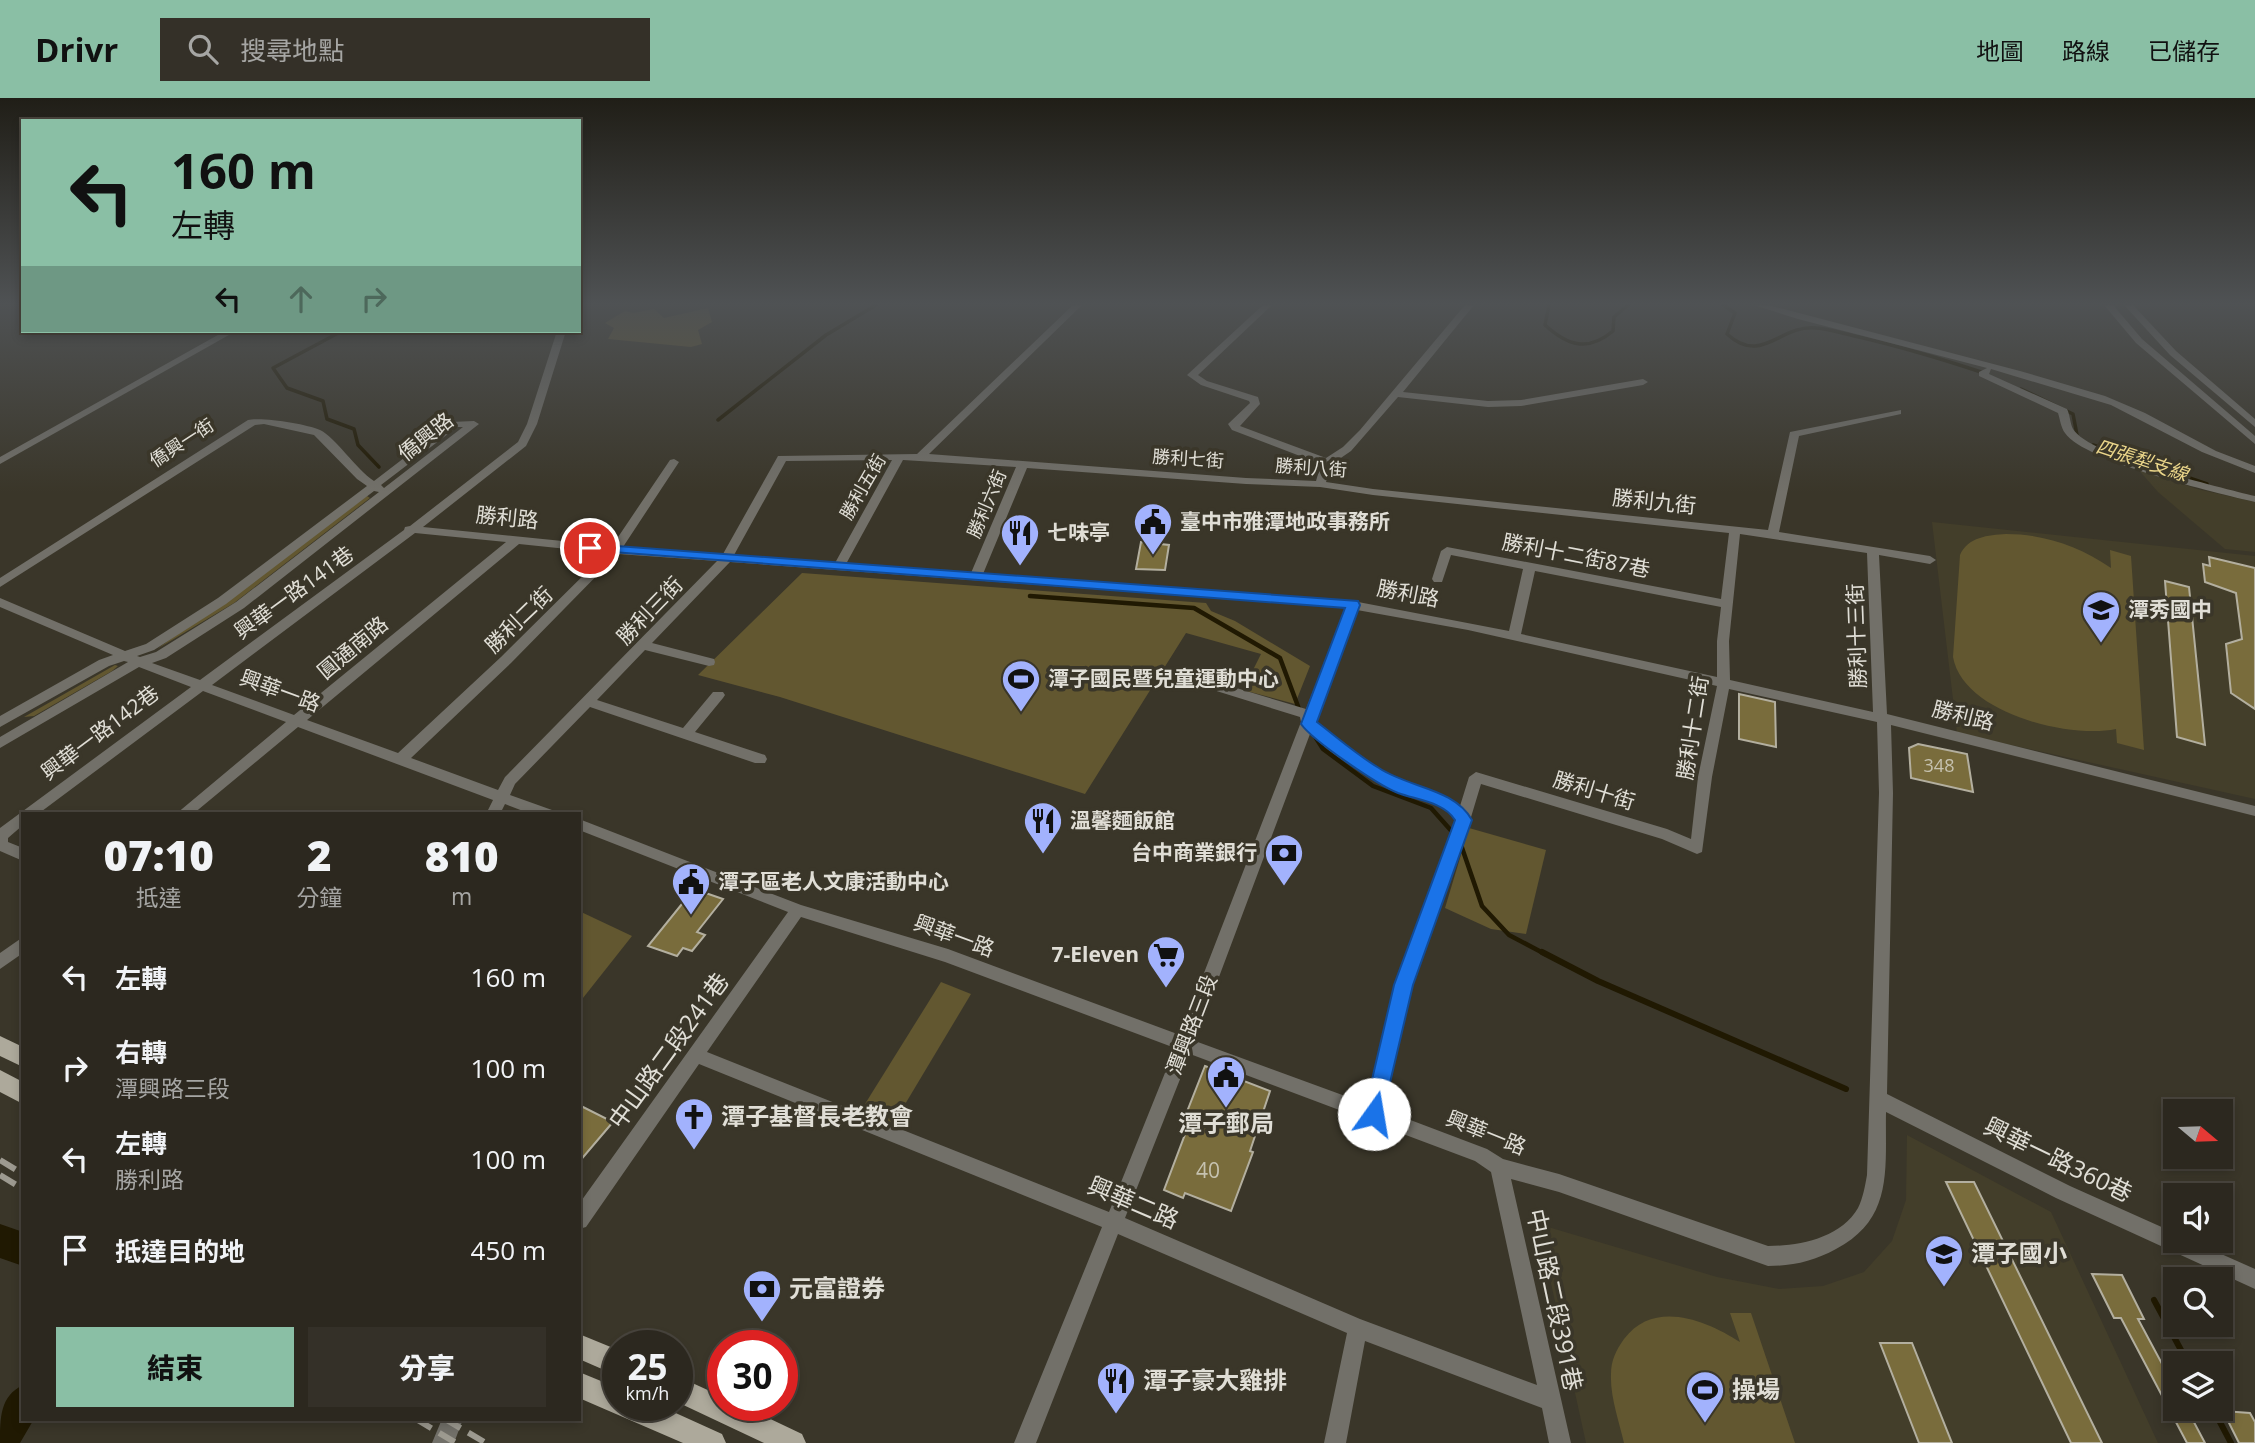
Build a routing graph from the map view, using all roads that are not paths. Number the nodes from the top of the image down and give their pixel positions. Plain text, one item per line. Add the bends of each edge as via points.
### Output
1 (166, 368) edge
2 (550, 368) edge
3 (1013, 368) edge
4 (1199, 368) edge
5 (1417, 368) edge
6 (1992, 368) joint
7 (2170, 368) edge
8 (2190, 368) edge
9 (1643, 382) dead end
10 (1395, 394) junction
11 (1896, 412) dead end
12 (2255, 424) edge
13 (2255, 441) edge
14 (899, 457) junction
15 (920, 457) junction
16 (0, 461) edge
17 (1327, 461) junction
18 (674, 462) dead end
19 (1023, 464) junction
20 (2255, 470) edge
21 (1128, 472) joint
22 (1246, 481) joint
23 (1320, 484) junction
24 (373, 486) junction
25 (386, 492) junction
26 (1373, 492) joint
27 (2255, 499) edge
28 (409, 529) junction
29 (1735, 531) junction
30 (1773, 534) junction
31 (516, 540) junction
32 (1873, 549) junction
33 (615, 550) junction
34 (726, 559) junction
35 (1930, 559) dead end
36 (1530, 566) junction
37 (838, 568) junction
38 (975, 578) junction
39 (1438, 579) dead end
40 (0, 583) edge
41 (0, 602) edge
42 (1726, 604) junction
43 (1353, 605) junction
44 (1514, 637) junction
45 (644, 645) junction
46 (126, 655) junction
47 (140, 662) junction
48 (709, 662) dead end
49 (1170, 672) dead end
50 (1724, 683) junction
51 (199, 685) junction
52 (718, 695) dead end
53 (589, 702) junction
54 (2, 718) edge
55 (1303, 719) junction
56 (1884, 719) junction
57 (298, 722) junction
58 (21, 731) junction
59 (685, 734) junction
60 (0, 743) edge
61 (401, 759) junction
62 (760, 759) dead end
63 (500, 798) junction
64 (2255, 811) edge
65 (30, 812) edge
66 (186, 812) edge
67 (494, 812) edge
68 (541, 812) edge
69 (21, 819) edge
70 (581, 825) edge
71 (1460, 834) junction
72 (1697, 848) joint
73 (21, 854) edge
74 (798, 910) junction
75 (21, 945) edge
76 (0, 962) edge
77 (0, 1045) edge
78 (1185, 1045) junction
79 (697, 1056) junction
80 (21, 1057) edge
81 (0, 1080) edge
82 (21, 1093) edge
83 (1879, 1099) junction
84 (1374, 1114) junction
85 (1499, 1167) junction
86 (581, 1217) edge
87 (1114, 1223) junction
88 (2255, 1279) edge
89 (1358, 1328) junction
90 (581, 1347) edge
91 (602, 1356) edge
92 (581, 1386) edge
93 (602, 1394) edge
94 (693, 1396) edge
95 (1549, 1400) junction
96 (452, 1421) edge
97 (664, 1421) edge
98 (443, 1443) edge
99 (713, 1443) edge
100 (793, 1443) edge
101 (1025, 1443) edge
102 (1335, 1443) edge
103 (1560, 1443) edge

1 - 16 street
2 - 28 street, 興華一路141巷 via 522,444
3 - 15 street
4 - 17 street via 1192,374 1205,383 1254,399 1255,404 1233,424 1236,428
5 - 10 street
6 - 20 street via 2124,406 2209,452
6 - 27 street via 1982,374 2063,411 2069,433 2085,445 2139,466
7 - 13 street
8 - 12 street
9 - 10 street via 1510,403
10 - 17 street via 1347,449
11 - 30 street via 1794,434
14 - 15 street, 勝利五街
14 - 34 street, 勝利三街 via 782,457
14 - 37 street, 勝利五街
15 - 19 street, 勝利五街
17 - 23 street
18 - 33 street, 勝利二街
19 - 21 street, 勝利六街
19 - 38 street, 勝利六街
21 - 22 street, 勝利七街
22 - 23 street, 勝利八街
23 - 26 street, 勝利八街
24 - 25 street, 僑興一街
24 - 25 street, 僑興路 via 455,424 474,424
24 - 40 street, 僑興一街 via 318,433 252,422
24 - 46 street, 僑興路 via 222,601 150,647
25 - 47 street, 僑興路 via 240,605 161,655
26 - 29 street, 勝利九街
28 - 31 street, 勝利路
28 - 51 street, 興華一路141巷
29 - 30 street, 勝利九街
29 - 42 street, 勝利十二街
30 - 32 street, 勝利九街
31 - 33 street, 勝利路
31 - 57 street, 圓通南路
32 - 35 street, 勝利九街
32 - 56 street, 勝利十三街 via 1880,716
33 - 34 street, 勝利路
33 - 61 street, 勝利二街
34 - 37 street, 勝利路
34 - 45 street, 勝利三街
36 - 39 street, 勝利十二街87巷 via 1447,551
36 - 42 street, 勝利十二街87巷
36 - 44 street
37 - 38 street, 勝利路
38 - 43 street, 勝利路
41 - 46 street, 興華一路
42 - 50 street, 勝利十二街
43 - 44 street, 勝利路
43 - 55 street, 潭興路三段
44 - 50 street, 勝利路
45 - 48 street
45 - 53 street, 勝利三街
46 - 47 street, 興華一路
46 - 54 street, 僑興路
47 - 51 street, 興華一路
47 - 58 street, 僑興路
49 - 55 street
50 - 56 street, 勝利路
50 - 72 street, 勝利十二街 via 1705,777
51 - 57 street, 興華一路
51 - 65 street, 興華一路142巷
52 - 59 street
53 - 59 street
53 - 63 street, 勝利三街 via 510,781
54 - 58 street
55 - 71 street via 1373,773 1458,810
55 - 78 street, 潭興路三段
56 - 64 street, 勝利路
56 - 83 street, 興華一路
57 - 61 street, 興華一路
57 - 66 street, 圓通南路
58 - 60 street, 僑興路
59 - 62 street
61 - 63 street, 興華一路
63 - 67 street, 勝利三街
63 - 68 street, 興華一路
69 - 73 street via 0,836 1,845
70 - 74 street, 興華一路
71 - 72 street, 勝利十街 via 1476,777
71 - 84 street via 1404,985
74 - 78 street, 興華一路 via 928,949
74 - 79 street, 中山路二段241巷
75 - 76 street
77 - 80 main road
78 - 84 street, 興華一路
78 - 87 street, 潭興路三段
79 - 86 street, 中山路二段241巷
79 - 87 street, 興華二路
81 - 82 main road
83 - 85 street, 興華一路 via 1876,1175 1863,1217 1824,1244 1798,1254 1768,1256 1559,1183
83 - 88 street, 興華一路360巷 via 2063,1192
84 - 85 street, 興華一路 via 1481,1155
85 - 95 street, 中山路二段391巷
87 - 89 street, 興華二路
87 - 101 street, 潭興路三段
89 - 95 street, 興華二路
89 - 102 street
90 - 91 main road
92 - 93 main road
94 - 100 main road
95 - 103 street, 中山路二段391巷
96 - 98 street
97 - 99 main road

